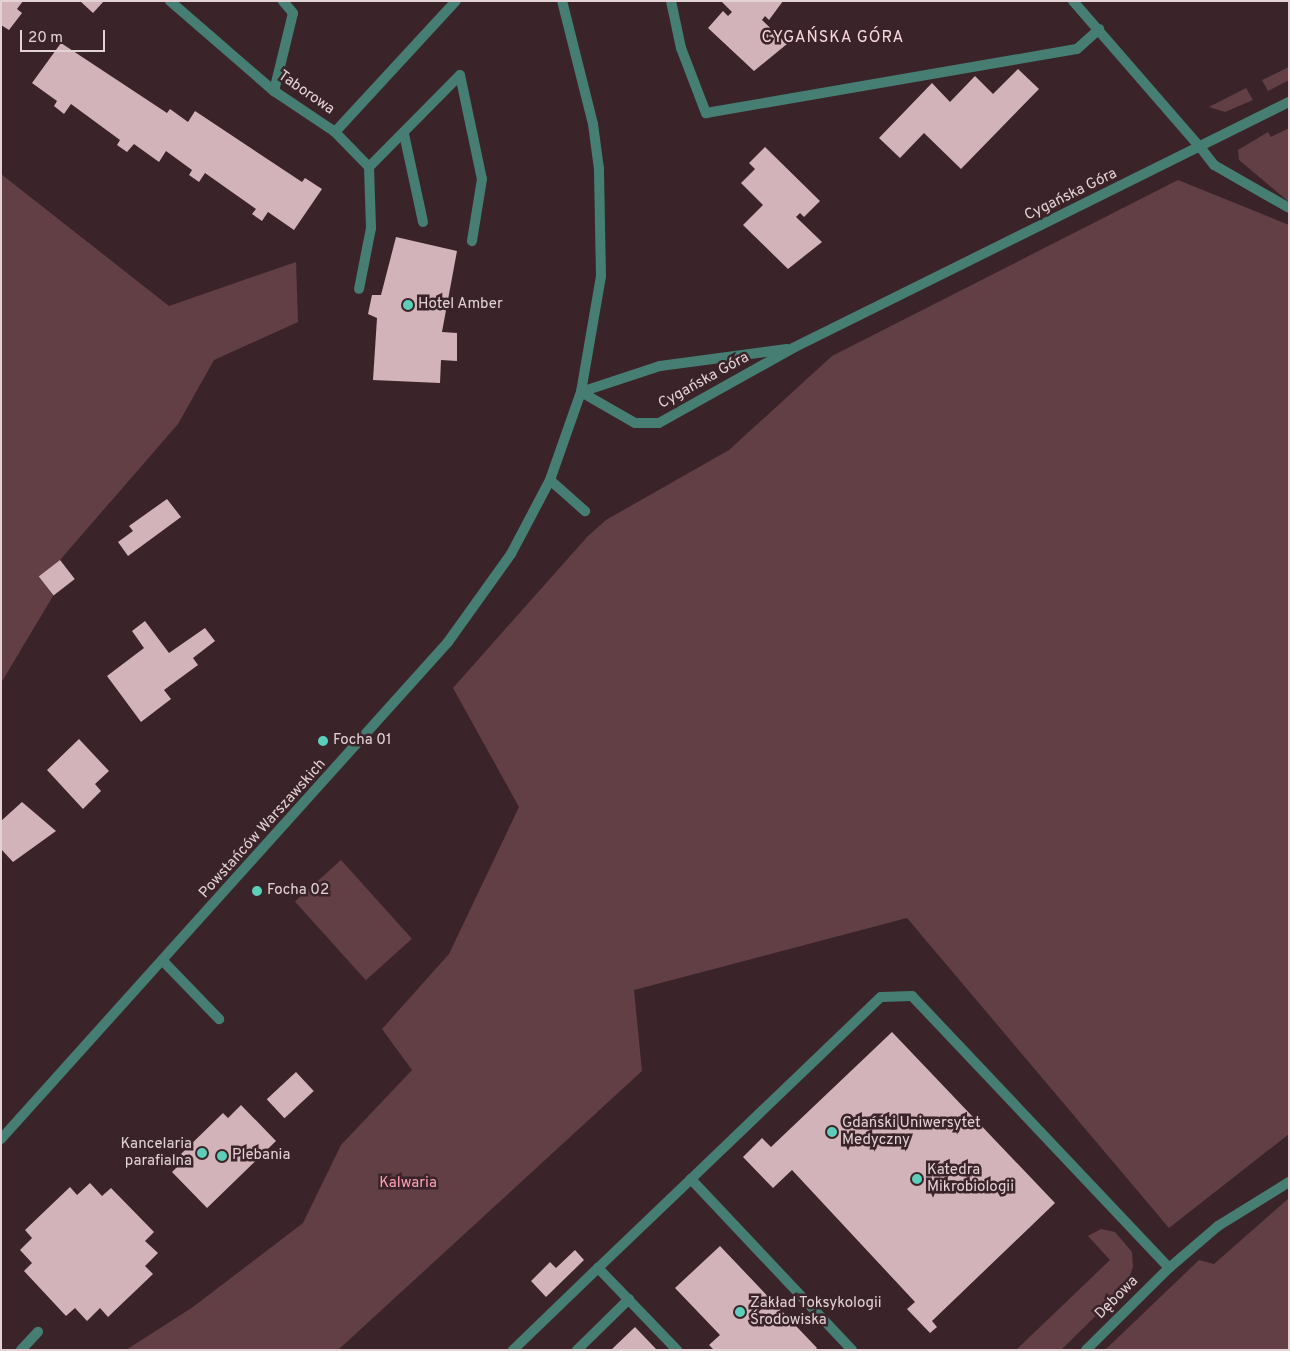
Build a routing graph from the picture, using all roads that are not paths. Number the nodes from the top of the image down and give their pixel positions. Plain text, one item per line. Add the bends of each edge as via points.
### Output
1 (170, 1) edge
2 (283, 1) edge
3 (456, 1) edge
4 (562, 1) edge
5 (671, 1) edge
6 (1073, 1) edge
7 (1099, 29) junction
8 (274, 91) junction
9 (1289, 102) edge
10 (335, 132) junction
11 (404, 134) junction
12 (1200, 147) junction
13 (369, 167) junction
14 (1289, 208) edge
15 (423, 222) dead end
16 (472, 241) dead end
17 (359, 289) dead end
18 (793, 348) junction
19 (581, 392) junction
20 (550, 480) junction
21 (585, 511) dead end
22 (163, 961) junction
23 (219, 1019) dead end
24 (1, 1139) edge
25 (691, 1179) junction
26 (1289, 1182) edge
27 (598, 1268) junction
28 (1169, 1268) junction
29 (629, 1300) junction
30 (38, 1332) dead end
31 (21, 1350) edge
32 (513, 1350) edge
33 (577, 1350) edge
34 (677, 1350) edge
35 (852, 1350) edge
36 (1086, 1350) edge

1 - 8 street, Taborowa
2 - 8 street via 293,13
3 - 10 street, Taborowa
4 - 19 street, Powstańców Warszawskich via 585,80 599,178 601,276
5 - 7 street via 681,48 706,113 1077,49
6 - 7 street
7 - 12 street
8 - 10 street, Taborowa
9 - 12 street, Cygańska Góra
10 - 13 street
11 - 13 street
11 - 15 street
11 - 16 street via 460,75 482,179
12 - 14 street via 1214,164
12 - 18 street, Cygańska Góra
13 - 17 street via 371,228
18 - 19 street, Cygańska Góra via 660,366
18 - 19 street, Cygańska Góra via 659,423 635,423
19 - 20 street, Powstańców Warszawskich
20 - 21 street
20 - 22 street, Powstańców Warszawskich via 511,554 448,642
22 - 23 street
22 - 24 street, Powstańców Warszawskich
25 - 27 street
25 - 28 street via 881,997 912,996
25 - 35 street
26 - 28 street, Dębowa via 1218,1226
27 - 29 street
27 - 32 street
28 - 36 street, Dębowa
29 - 33 street
29 - 34 street
30 - 31 street

